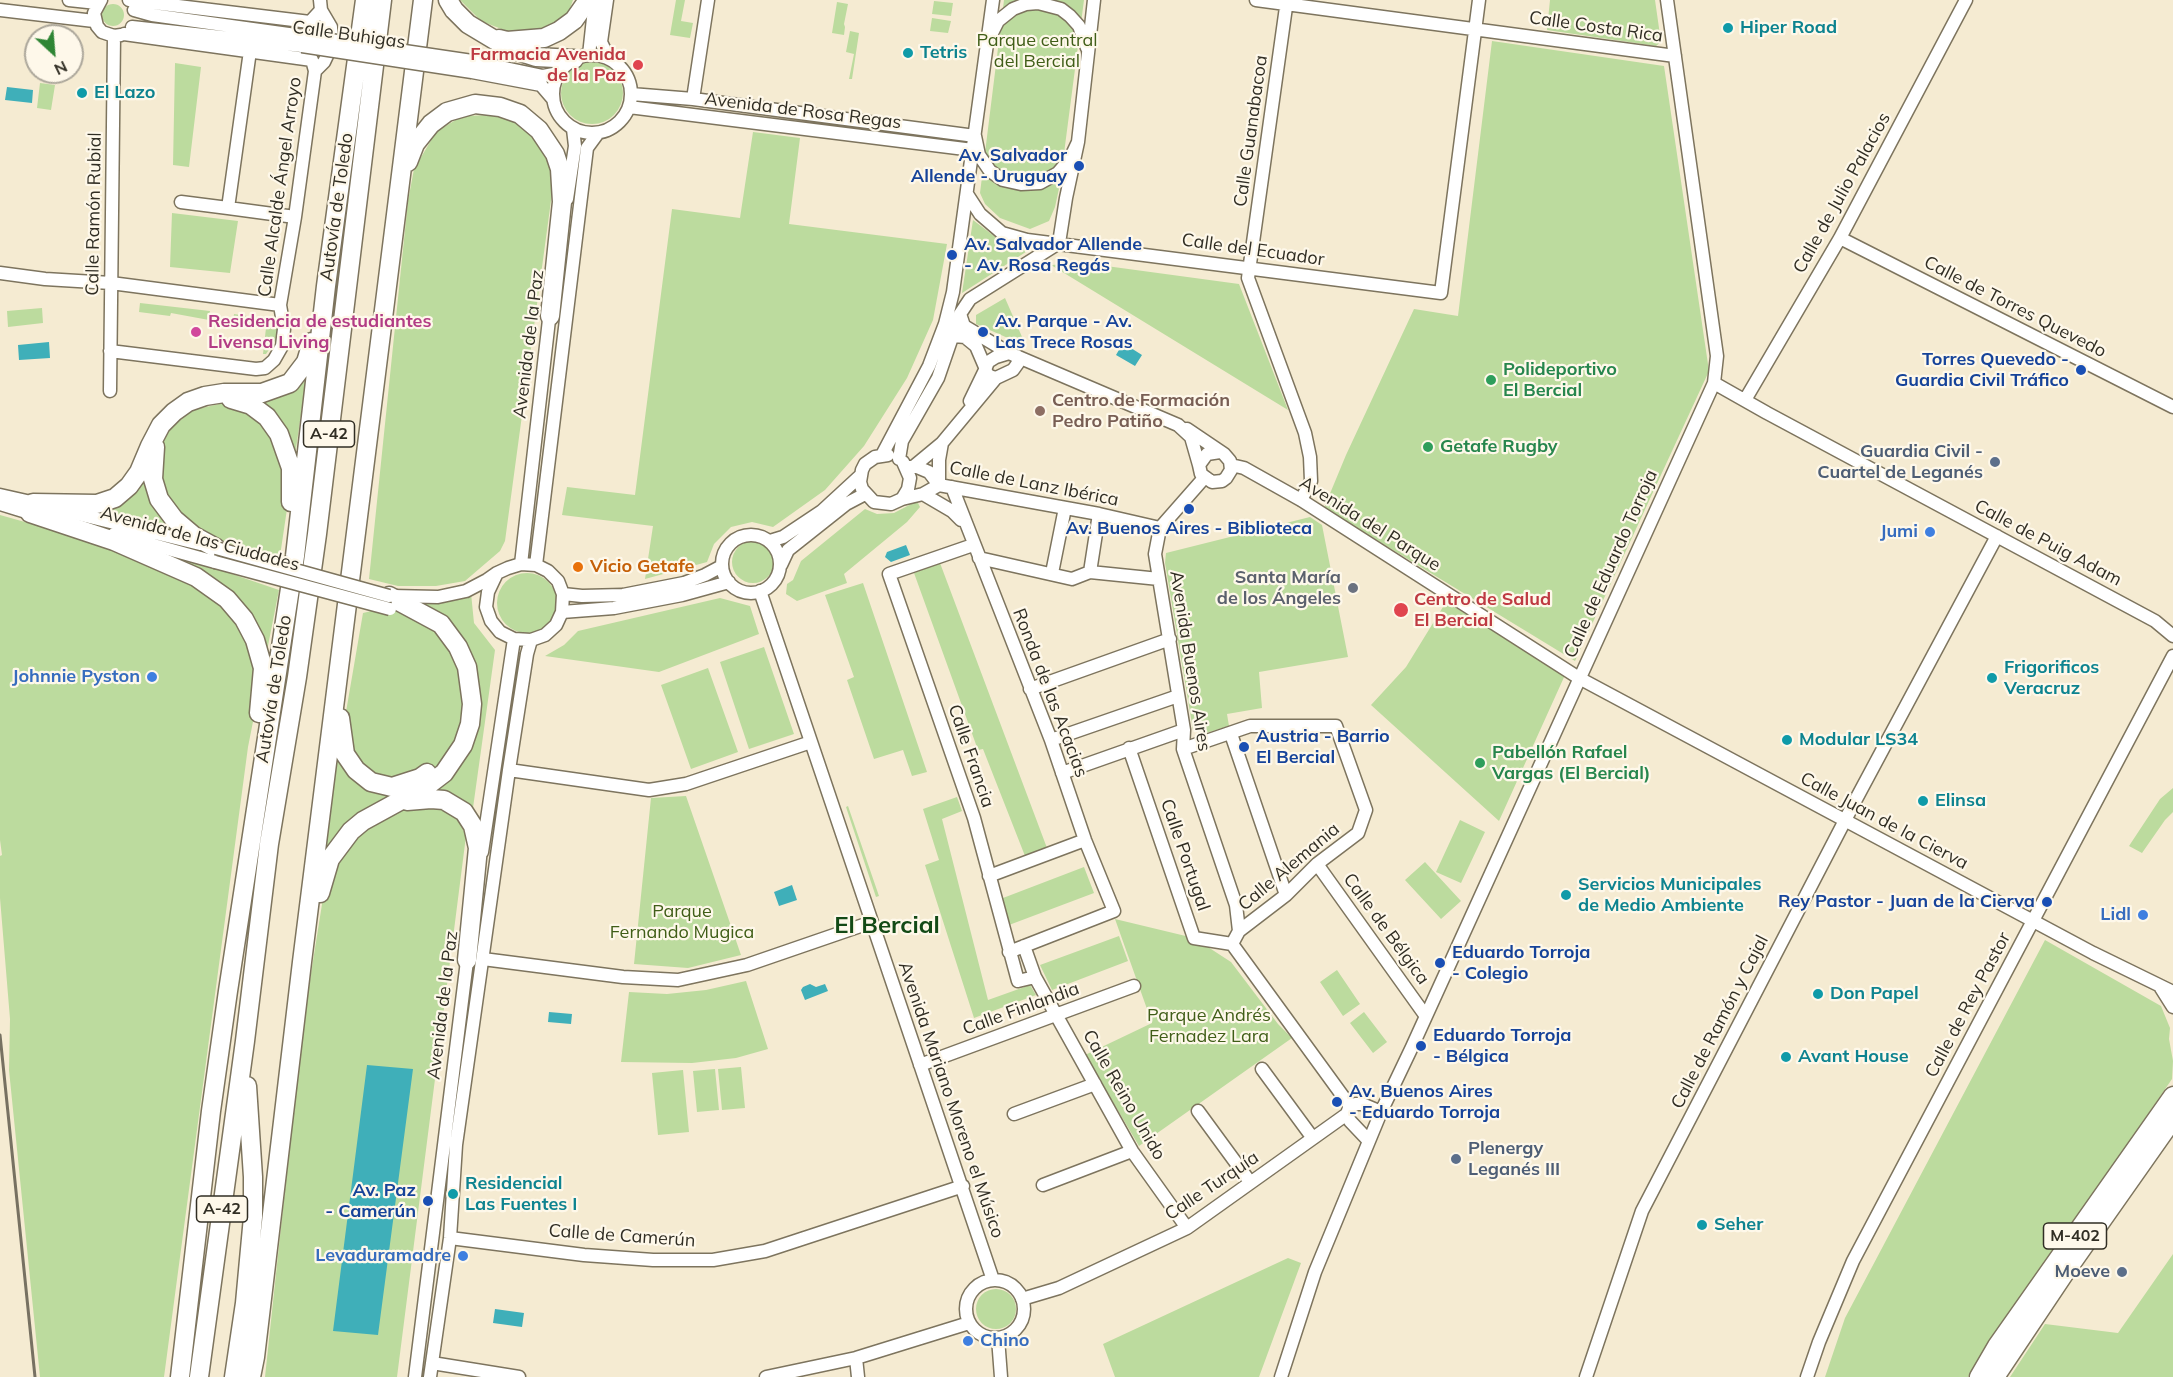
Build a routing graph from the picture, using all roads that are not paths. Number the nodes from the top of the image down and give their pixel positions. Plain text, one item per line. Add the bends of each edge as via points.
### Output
1 (69, 0) edge
2 (365, 0) edge
3 (382, 0) edge
4 (423, 0) edge
5 (448, 0) edge
6 (588, 0) edge
7 (595, 0) edge
8 (607, 0) edge
9 (708, 0) edge
10 (993, 0) edge
11 (1094, 0) edge
12 (1256, 0) edge
13 (1479, 0) edge
14 (1667, 0) edge
15 (1966, 0) edge
16 (99, 2) edge
17 (1286, 2) edge
18 (130, 3) edge
19 (321, 5) edge
20 (0, 10) edge
21 (94, 21) junction
22 (1476, 29) junction
23 (123, 32) junction
24 (483, 35) junction
25 (302, 41) junction
26 (987, 43) junction
27 (250, 51) junction
28 (1088, 52) junction
29 (1675, 56) junction
30 (581, 57) junction
31 (609, 58) junction
32 (472, 67) junction
33 (315, 71) junction
34 (559, 73) junction
35 (631, 94) junction
36 (553, 99) junction
37 (693, 99) junction
38 (629, 107) junction
39 (573, 129) junction
40 (598, 133) junction
41 (975, 136) junction
42 (1078, 142) junction
43 (973, 150) junction
44 (399, 192) junction
45 (967, 195) junction
46 (181, 202) dead end
47 (228, 208) junction
48 (296, 217) junction
49 (1840, 238) junction
50 (1059, 243) junction
51 (1251, 267) junction
52 (0, 273) edge
53 (111, 284) junction
54 (326, 286) junction
55 (280, 304) junction
56 (960, 314) junction
57 (550, 316) junction
58 (954, 336) junction
59 (110, 351) junction
60 (1014, 359) junction
61 (985, 368) junction
62 (996, 378) junction
63 (1714, 383) junction
64 (110, 391) dead end
65 (205, 396) junction
66 (1745, 400) junction
67 (2173, 407) edge
68 (964, 414) junction
69 (161, 425) junction
70 (1178, 425) junction
71 (942, 443) junction
72 (1220, 452) junction
73 (882, 455) junction
74 (906, 464) junction
75 (1199, 465) junction
76 (1231, 465) junction
77 (860, 476) junction
78 (1204, 478) junction
79 (945, 486) junction
80 (864, 494) junction
81 (923, 494) junction
82 (0, 495) edge
83 (902, 499) junction
84 (1301, 500) junction
85 (0, 504) edge
86 (32, 508) junction
87 (1065, 508) junction
88 (1099, 514) junction
89 (966, 525) junction
90 (1160, 528) junction
91 (1997, 536) junction
92 (770, 541) junction
93 (974, 544) junction
94 (216, 555) junction
95 (295, 556) junction
96 (979, 558) junction
97 (521, 564) junction
98 (536, 565) junction
99 (781, 565) junction
100 (722, 566) junction
101 (1090, 572) junction
102 (497, 573) junction
103 (1052, 573) junction
104 (1159, 579) junction
105 (729, 582) junction
106 (760, 591) junction
107 (563, 594) junction
108 (390, 602) junction
109 (562, 612) junction
110 (2173, 636) edge
111 (514, 639) junction
112 (1170, 639) junction
113 (531, 640) junction
114 (2173, 656) edge
115 (338, 675) junction
116 (1579, 678) junction
117 (1030, 689) junction
118 (1178, 696) junction
119 (1184, 730) junction
120 (1231, 734) junction
121 (1051, 740) junction
122 (811, 742) junction
123 (1129, 748) junction
124 (1183, 749) junction
125 (509, 770) junction
126 (1062, 773) junction
127 (380, 811) junction
128 (1845, 821) junction
129 (1085, 840) junction
130 (251, 844) junction
131 (1317, 864) junction
132 (989, 876) junction
133 (1286, 895) junction
134 (2033, 921) junction
135 (872, 922) junction
136 (1239, 931) junction
137 (1232, 944) junction
138 (1024, 946) junction
139 (1009, 952) junction
140 (475, 959) junction
141 (302, 962) junction
142 (1035, 977) junction
143 (1134, 986) dead end
144 (2161, 988) junction
145 (2173, 992) edge
146 (2173, 1007) edge
147 (1057, 1015) junction
148 (1425, 1015) junction
149 (246, 1041) junction
150 (920, 1065) junction
151 (1262, 1069) dead end
152 (1095, 1083) junction
153 (2173, 1096) edge
154 (1348, 1110) junction
155 (1197, 1111) dead end
156 (1381, 1112) junction
157 (1014, 1114) dead end
158 (2173, 1119) edge
159 (1312, 1137) junction
160 (1368, 1140) junction
161 (1132, 1151) junction
162 (1250, 1182) junction
163 (1043, 1185) dead end
164 (963, 1186) junction
165 (1187, 1228) junction
166 (450, 1238) junction
167 (993, 1280) junction
168 (1022, 1299) junction
169 (245, 1303) junction
170 (969, 1323) junction
171 (187, 1328) junction
172 (998, 1338) junction
173 (856, 1358) junction
174 (432, 1363) junction
175 (168, 1377) edge
176 (180, 1377) edge
177 (199, 1377) edge
178 (234, 1377) edge
179 (242, 1377) edge
180 (253, 1377) edge
181 (415, 1377) edge
182 (430, 1377) edge
183 (519, 1377) edge
184 (766, 1377) edge
185 (858, 1377) edge
186 (1001, 1377) edge
187 (1281, 1377) edge
188 (1586, 1377) edge
189 (1807, 1377) edge
190 (1979, 1377) edge
191 (1995, 1377) edge

1 - 16 street
2 - 54 highway, Autovía de Toledo / A-42
3 - 149 highway, Autovía de Toledo / A-42 via 317,534 269,844
4 - 44 highway
5 - 24 highway
6 - 24 highway via 574,20 544,38 507,41
7 - 30 street
8 - 31 street via 601,42
9 - 37 street
10 - 26 street
11 - 28 street
12 - 17 street, Calle Costa Rica
13 - 22 street
14 - 29 street, Calle de Eduardo Torroja
15 - 49 street, Calle de Julio Palacios
16 - 21 street
17 - 22 street, Calle Costa Rica
17 - 51 street, Calle Guanabacoa
18 - 19 street via 310,21
18 - 23 street, Calle Ramón Rubial via 135,19
18 - 25 street, Calle Buhigas via 152,15
19 - 33 street, Calle Alcalde Ángel Arroyo via 331,27 332,45
20 - 21 street
21 - 23 street via 102,32
22 - 29 street, Calle Costa Rica
22 - 51 street, Calle del Ecuador via 1441,293
23 - 25 street, Calle Buhigas
23 - 27 street
23 - 53 street, Calle Ramón Rubial
24 - 30 highway via 536,57
25 - 32 street, Calle Buhigas, bridge
26 - 28 street via 1001,18 1013,9 1038,3 1061,9 1070,16 1079,26
26 - 41 street
27 - 33 street via 312,60
27 - 47 street
28 - 42 street
29 - 63 street, Calle de Eduardo Torroja via 1717,356
30 - 31 street
30 - 34 street
31 - 35 street via 628,77
32 - 34 street, Calle Buhigas via 543,76
32 - 36 street, Calle Buhigas via 541,85
33 - 48 street, Calle Alcalde Ángel Arroyo
34 - 36 street
35 - 37 street, Avenida de Rosa Regas
35 - 38 street
36 - 39 street via 556,111
37 - 41 street, Avenida de Rosa Regas
38 - 40 street via 622,120
38 - 43 street, Avenida de Rosa Regas
39 - 40 street
39 - 57 street, Avenida de la Paz via 575,146
40 - 98 street, Avenida de la Paz via 588,148
41 - 42 street via 979,155 990,171 1003,180 1021,184 1040,183 1058,173
41 - 43 street
42 - 50 street
43 - 45 street
44 - 57 highway via 415,144 447,112 475,104 520,114 539,130 560,169 562,202
44 - 115 highway
45 - 50 street, Calle del Ecuador via 980,214 1002,233
45 - 73 street via 945,324 929,366
46 - 47 street
47 - 48 street
48 - 55 street, Calle Alcalde Ángel Arroyo
49 - 66 street, Calle de Julio Palacios
49 - 67 street, Calle de Torres Quevedo
50 - 51 street, Calle del Ecuador
50 - 56 street via 970,299
51 - 84 street, Calle Guanabacoa via 1248,278 1305,433 1311,481
52 - 53 street
53 - 55 street
53 - 59 street, Calle Ramón Rubial
54 - 65 highway via 306,362 290,383 262,393
54 - 95 highway, Autovía de Toledo / A-42
55 - 59 street, Calle Alcalde Ángel Arroyo via 285,329 282,346 265,368
56 - 58 street
56 - 60 street via 964,326
57 - 97 street, Avenida de la Paz
58 - 61 street via 965,337 976,346
58 - 74 street via 938,378 902,441
59 - 64 street, Calle Ramón Rubial
60 - 61 street via 996,357
60 - 62 street
60 - 70 street via 1026,366 1048,369
61 - 62 street via 989,376
61 - 68 street
62 - 68 street
63 - 66 street, Calle de Puig Adam
63 - 116 street, Calle de Eduardo Torroja
65 - 69 highway via 188,402
65 - 95 highway via 251,405 267,417 279,434 291,468 289,521
66 - 91 street, Calle de Puig Adam
68 - 71 street
69 - 86 highway via 139,472 115,498 97,504
69 - 94 highway via 153,455 153,479 159,498 174,519
70 - 72 street
70 - 75 street via 1191,437
71 - 74 street
71 - 79 street via 939,460
72 - 75 street via 1207,454
72 - 76 street
73 - 74 street
73 - 77 street via 865,464
74 - 79 street, Calle de Lanz Ibérica via 929,472
74 - 83 street via 910,484
75 - 78 street
76 - 78 street via 1229,475 1222,481 1212,483
76 - 84 street, Avenida del Parque via 1244,468
77 - 80 street
77 - 92 street via 822,511 783,537
78 - 90 street
79 - 81 street
79 - 87 street, Calle de Lanz Ibérica
79 - 89 street, Ronda de las Acacias
80 - 83 street via 885,505
80 - 99 street via 788,550
81 - 83 street
81 - 89 street via 952,511
82 - 86 street, Avenida de las Ciudades
84 - 116 street, Avenida del Parque
85 - 86 street, Avenida de las Ciudades
86 - 94 street, Avenida de las Ciudades
86 - 130 highway via 196,577 227,599 244,619 255,640 262,668 247,808
87 - 88 street, Calle de Lanz Ibérica
87 - 103 street
88 - 90 street, Calle de Lanz Ibérica
88 - 101 street
89 - 93 street, Ronda de las Acacias
90 - 104 street, Avenida Buenos Aires via 1155,554
91 - 110 street, Calle de Puig Adam via 2156,621
91 - 128 street, Calle de Ramón y Cajal
92 - 99 street
92 - 100 street via 761,535 739,537 723,552
93 - 96 street, Ronda de las Acacias
93 - 132 street, Calle Francia via 889,574 974,818
94 - 108 street, Avenida de las Ciudades, bridge
95 - 130 highway, Autovía de Toledo / A-42
96 - 103 street
96 - 117 street, Ronda de las Acacias
97 - 98 street
97 - 102 street
98 - 107 street via 558,581
99 - 106 street via 779,577
100 - 105 street
100 - 107 street via 684,583 623,595
101 - 103 street via 1072,579
101 - 104 street
102 - 108 street, Avenida de las Ciudades via 466,591
102 - 111 street via 486,607 500,633
104 - 112 street, Avenida Buenos Aires
105 - 106 street via 744,592
105 - 109 street via 614,608
106 - 122 street, Avenida Mariano Moreno el Músico
107 - 109 street
108 - 115 highway via 427,624 461,674 464,706 459,735 436,768 392,787 371,782 356,770 345,754
108 - 127 highway via 441,624 467,666 472,704 463,745 444,772 427,786
109 - 113 street via 545,635
111 - 113 street
111 - 140 street, Avenida de la Paz
112 - 117 street
112 - 118 street, Avenida Buenos Aires
113 - 125 street
114 - 134 street, Calle de Rey Pastor
115 - 141 highway
116 - 128 street, Calle Juan de la Cierva
116 - 148 street, Calle de Eduardo Torroja
117 - 121 street, Ronda de las Acacias
118 - 119 street, Avenida Buenos Aires
118 - 121 street
119 - 123 street
119 - 124 street, Avenida Buenos Aires
120 - 124 street
120 - 131 street, Calle Alemania via 1250,726 1336,726 1366,810 1358,833
120 - 133 street
121 - 126 street, Ronda de las Acacias
122 - 125 street via 686,784 649,790
122 - 135 street, Avenida Mariano Moreno el Músico
123 - 126 street
123 - 137 street, Calle Portugal via 1194,938
124 - 136 street, Avenida Buenos Aires via 1236,905
125 - 140 street
126 - 129 street, Ronda de las Acacias
127 - 140 highway via 419,799 444,800 464,812 473,826 477,848
127 - 141 highway via 351,831 330,859 311,941
128 - 134 street, Calle Juan de la Cierva
128 - 188 street, Calle de Ramón y Cajal via 1642,1211
129 - 132 street
129 - 138 street, Ronda de las Acacias via 1114,911
130 - 171 highway, Autovía de Toledo / A-42 via 211,1112
131 - 133 street, Calle Alemania
131 - 148 street, Calle de Bélgica
132 - 139 street, Calle Francia
133 - 136 street, Calle Alemania
134 - 144 street, Calle Juan de la Cierva
134 - 189 street, Calle de Rey Pastor via 1853,1261
135 - 140 street via 747,965 678,980
135 - 150 street, Avenida Mariano Moreno el Músico
136 - 137 street
137 - 154 street
138 - 139 street
138 - 142 street, Calle Reino Unido
139 - 142 street, Calle Francia via 1018,981
140 - 166 street
140 - 181 street, Avenida de la Paz
141 - 180 highway
142 - 147 street, Calle Reino Unido
143 - 147 street, Calle Finlandia
144 - 145 street, Calle Juan de la Cierva
144 - 146 street
147 - 150 street, Calle Finlandia
147 - 152 street, Calle Reino Unido
148 - 156 street, Calle de Eduardo Torroja
149 - 169 highway via 254,1193
149 - 177 highway, Autovía de Toledo / A-42
150 - 164 street, Avenida Mariano Moreno el Músico
151 - 159 street
152 - 157 street
152 - 161 street, Calle Reino Unido
153 - 190 highway, M-402
154 - 156 street via 1362,1104
154 - 159 street, Calle Turquía
154 - 160 street
155 - 162 street
156 - 160 street, Calle de Eduardo Torroja
158 - 191 highway, M-402
159 - 162 street, Calle Turquía
160 - 187 street via 1315,1272
161 - 163 street
161 - 165 street, Calle Reino Unido
162 - 165 street, Calle Turquía
164 - 166 street, Calle de Camerún via 765,1251 713,1260 607,1257
164 - 167 street, Avenida Mariano Moreno el Músico
165 - 168 street, Calle Turquía via 1059,1288
166 - 174 street
167 - 168 street via 1011,1285
167 - 170 street via 975,1288 969,1296
168 - 172 street via 1023,1318 1018,1327
169 - 178 highway
169 - 179 highway
170 - 172 street via 976,1331
170 - 173 street
171 - 175 highway via 173,1348
171 - 176 highway, Autovía de Toledo / A-42
172 - 186 street
173 - 184 street
173 - 185 street
174 - 182 street
174 - 183 street

